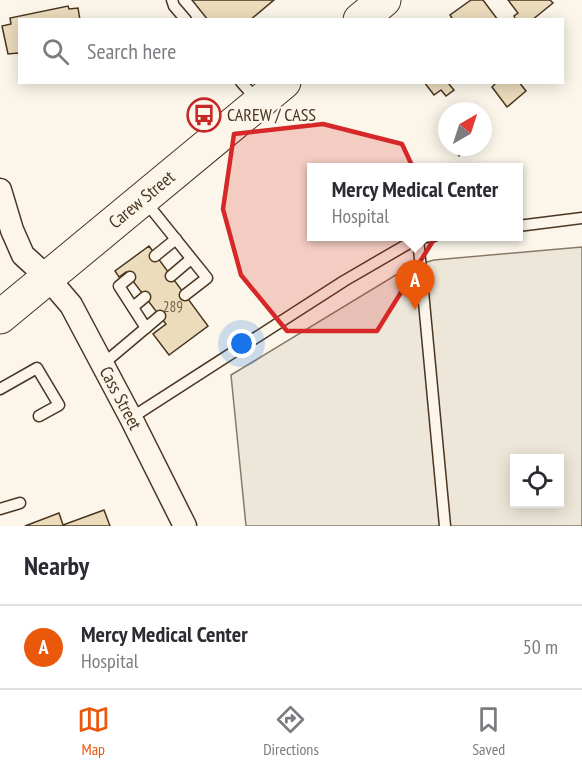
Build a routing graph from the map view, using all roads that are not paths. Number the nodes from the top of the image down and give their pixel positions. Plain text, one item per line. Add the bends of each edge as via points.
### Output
1 (172, 0) edge
2 (384, 0) edge
3 (184, 18) edge
4 (362, 18) edge
5 (278, 84) edge
6 (250, 93) edge
7 (0, 190) edge
8 (143, 198) junction
9 (582, 218) edge
10 (523, 225) edge
11 (176, 239) junction
12 (413, 241) edge
13 (418, 241) edge
14 (155, 256) dead end
15 (191, 259) junction
16 (171, 276) dead end
17 (47, 277) junction
18 (130, 277) dead end
19 (185, 295) dead end
20 (145, 297) dead end
21 (132, 307) junction
22 (160, 316) dead end
23 (0, 317) edge
24 (146, 328) junction
25 (103, 364) junction
26 (0, 389) edge
27 (39, 416) dead end
28 (131, 418) junction
29 (20, 503) dead end
30 (0, 508) edge
31 (185, 526) edge
32 (445, 526) edge

1 - 3 lane
2 - 4 main road
5 - 6 main road, Carew Street
6 - 8 main road, Carew Street
7 - 17 street, Cass Street via 23,255
8 - 11 lane
8 - 17 main road, Carew Street
9 - 10 lane
11 - 14 lane
11 - 15 lane
12 - 28 lane
13 - 32 lane
15 - 16 lane
15 - 19 lane via 207,278
17 - 23 main road, Carew Street
17 - 25 street, Cass Street via 71,305
18 - 21 lane via 119,286
20 - 21 lane
21 - 24 lane
22 - 24 lane
24 - 25 lane
25 - 28 street, Cass Street
26 - 27 lane via 37,368 59,405
28 - 31 street, Cass Street
29 - 30 lane

